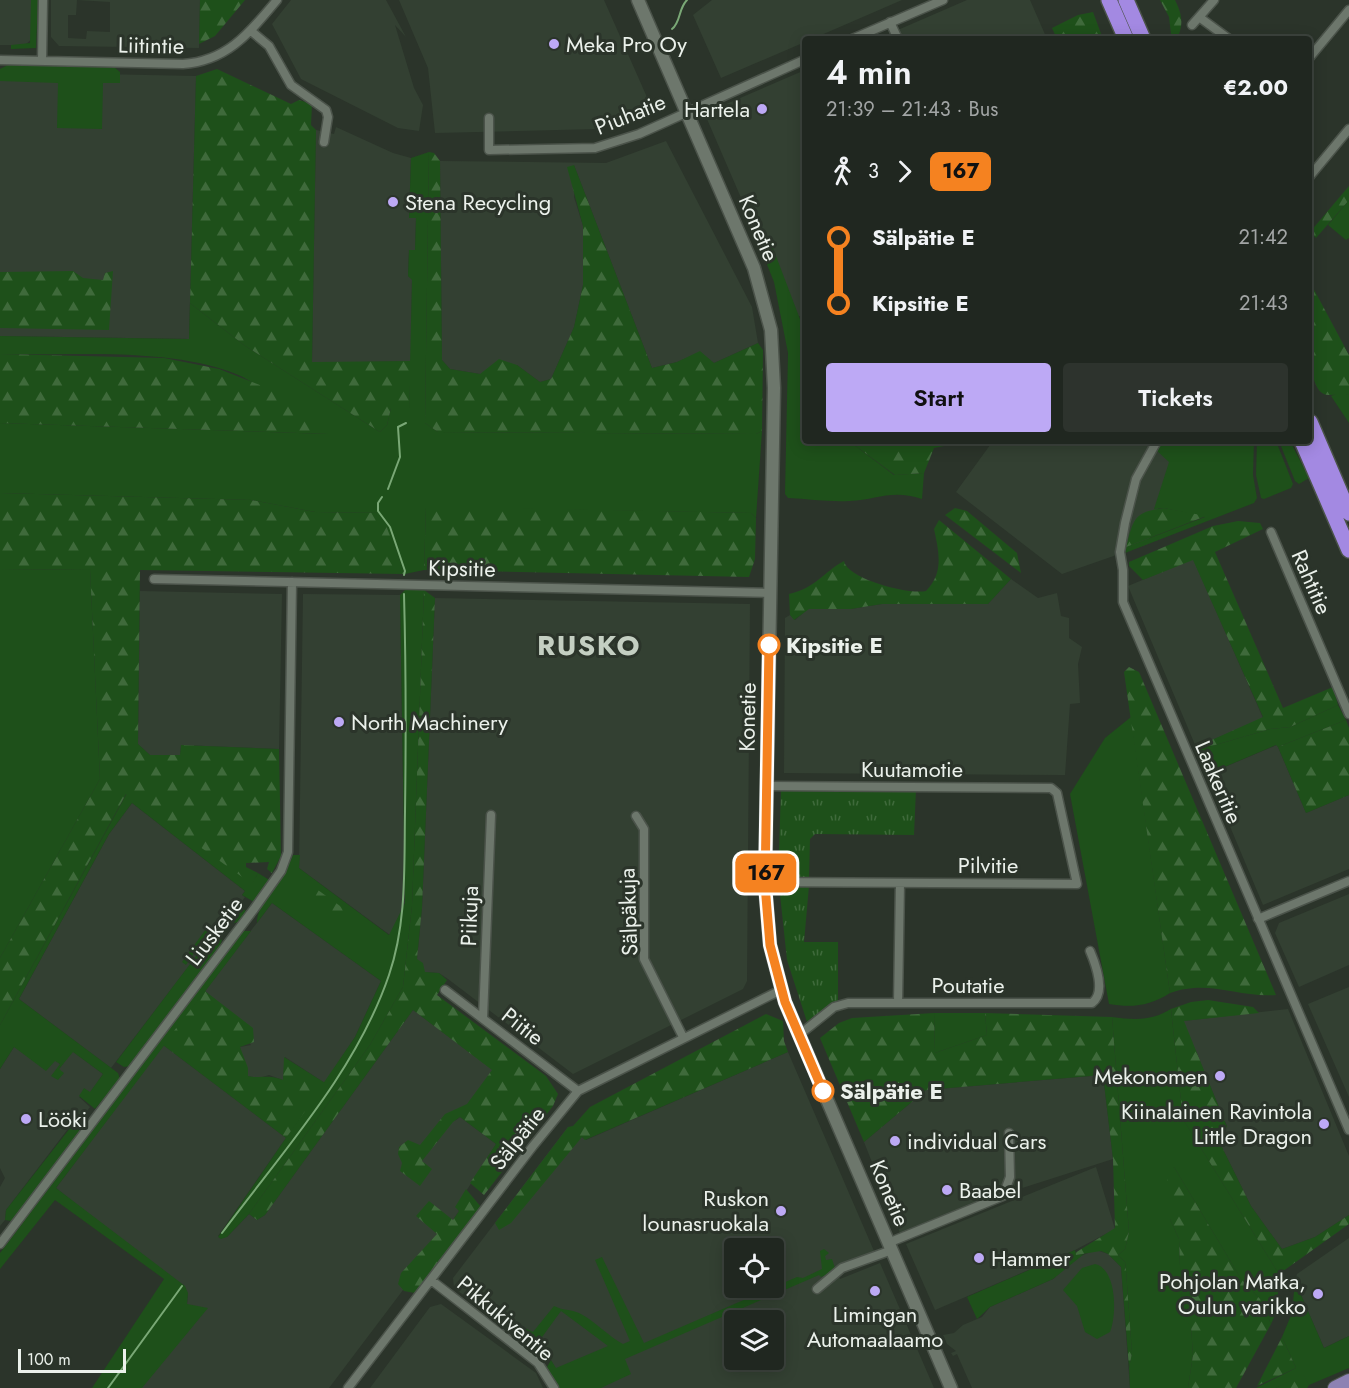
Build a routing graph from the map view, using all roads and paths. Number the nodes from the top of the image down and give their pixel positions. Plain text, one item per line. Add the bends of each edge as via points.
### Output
1 (43, 0) edge
2 (277, 0) edge
3 (638, 0) edge
4 (943, 0) edge
5 (1109, 0) edge
6 (1126, 0) edge
7 (1214, 0) edge
8 (1349, 10) edge
9 (1199, 18) junction
10 (890, 22) junction
11 (1192, 25) dead end
12 (251, 31) junction
13 (859, 36) edge
14 (897, 36) edge
15 (1125, 36) edge
16 (1142, 36) edge
17 (1225, 36) edge
18 (1312, 55) edge
19 (0, 60) edge
20 (42, 61) junction
21 (802, 61) edge
22 (686, 110) junction
23 (489, 118) dead end
24 (1349, 129) edge
25 (324, 142) dead end
26 (1312, 174) edge
27 (1312, 427) edge
28 (1154, 444) edge
29 (1303, 444) edge
30 (1349, 513) edge
31 (1271, 531) dead end
32 (1349, 550) edge
33 (154, 579) dead end
34 (292, 582) junction
35 (770, 593) junction
36 (1349, 714) edge
37 (767, 786) junction
38 (491, 815) dead end
39 (636, 816) dead end
40 (1349, 880) edge
41 (765, 882) junction
42 (900, 883) junction
43 (1077, 884) joint
44 (1258, 918) junction
45 (1090, 951) dead end
46 (445, 990) dead end
47 (781, 990) junction
48 (898, 1003) junction
49 (483, 1018) junction
50 (799, 1035) junction
51 (683, 1037) junction
52 (578, 1091) junction
53 (1349, 1130) edge
54 (1009, 1133) dead end
55 (0, 1244) edge
56 (890, 1246) junction
57 (430, 1280) junction
58 (817, 1289) dead end
59 (1349, 1381) edge
60 (348, 1388) edge
61 (554, 1388) edge
62 (951, 1388) edge
63 (1335, 1388) edge

1 - 20 street
2 - 12 street, Liitintie
3 - 22 street, Konetie
4 - 10 street
5 - 15 highway
6 - 16 highway
7 - 9 street
8 - 18 street
9 - 11 street
9 - 17 street
10 - 13 street
10 - 14 street
12 - 20 street, Liitintie via 226,52 196,63
12 - 25 street via 269,46 291,85 326,110
19 - 20 street, Liitintie
21 - 22 street, Piuhatie
22 - 23 street, Piuhatie via 639,134 583,149 489,150
22 - 35 street, Konetie via 754,268 771,330 774,388
24 - 26 street
27 - 30 highway
28 - 44 street, Laakeritie via 1136,479 1125,523 1120,552 1123,602
29 - 32 highway
31 - 36 street, Rahtitie
33 - 34 street, Kipsitie
34 - 35 street, Kipsitie
34 - 55 street, Liusketie via 286,861 254,909
35 - 37 street, Konetie
37 - 41 street, Konetie
37 - 43 street, Kuutamotie via 1047,787 1056,791
38 - 49 street, Piikuja
39 - 51 street, Sälpäkuja via 644,829 644,959
40 - 44 street
41 - 42 street, Pilvitie
41 - 47 street, Konetie via 770,945
42 - 43 street, Pilvitie
42 - 48 street
44 - 53 street, Laakeritie
45 - 48 street, Poutatie via 1099,989 1092,1003
46 - 49 street, Piitie
47 - 50 street, Konetie
47 - 51 street, Sälpätie
48 - 50 street, Poutatie via 838,1005
49 - 52 street, Piitie
50 - 56 street, Konetie
51 - 52 street, Sälpätie
52 - 57 street, Sälpätie
54 - 56 street via 1010,1177 1003,1196
56 - 58 street via 842,1268
56 - 62 street, Konetie
57 - 60 street, Sälpätie
57 - 61 street, Pikkukiventie via 538,1363
59 - 63 main road

